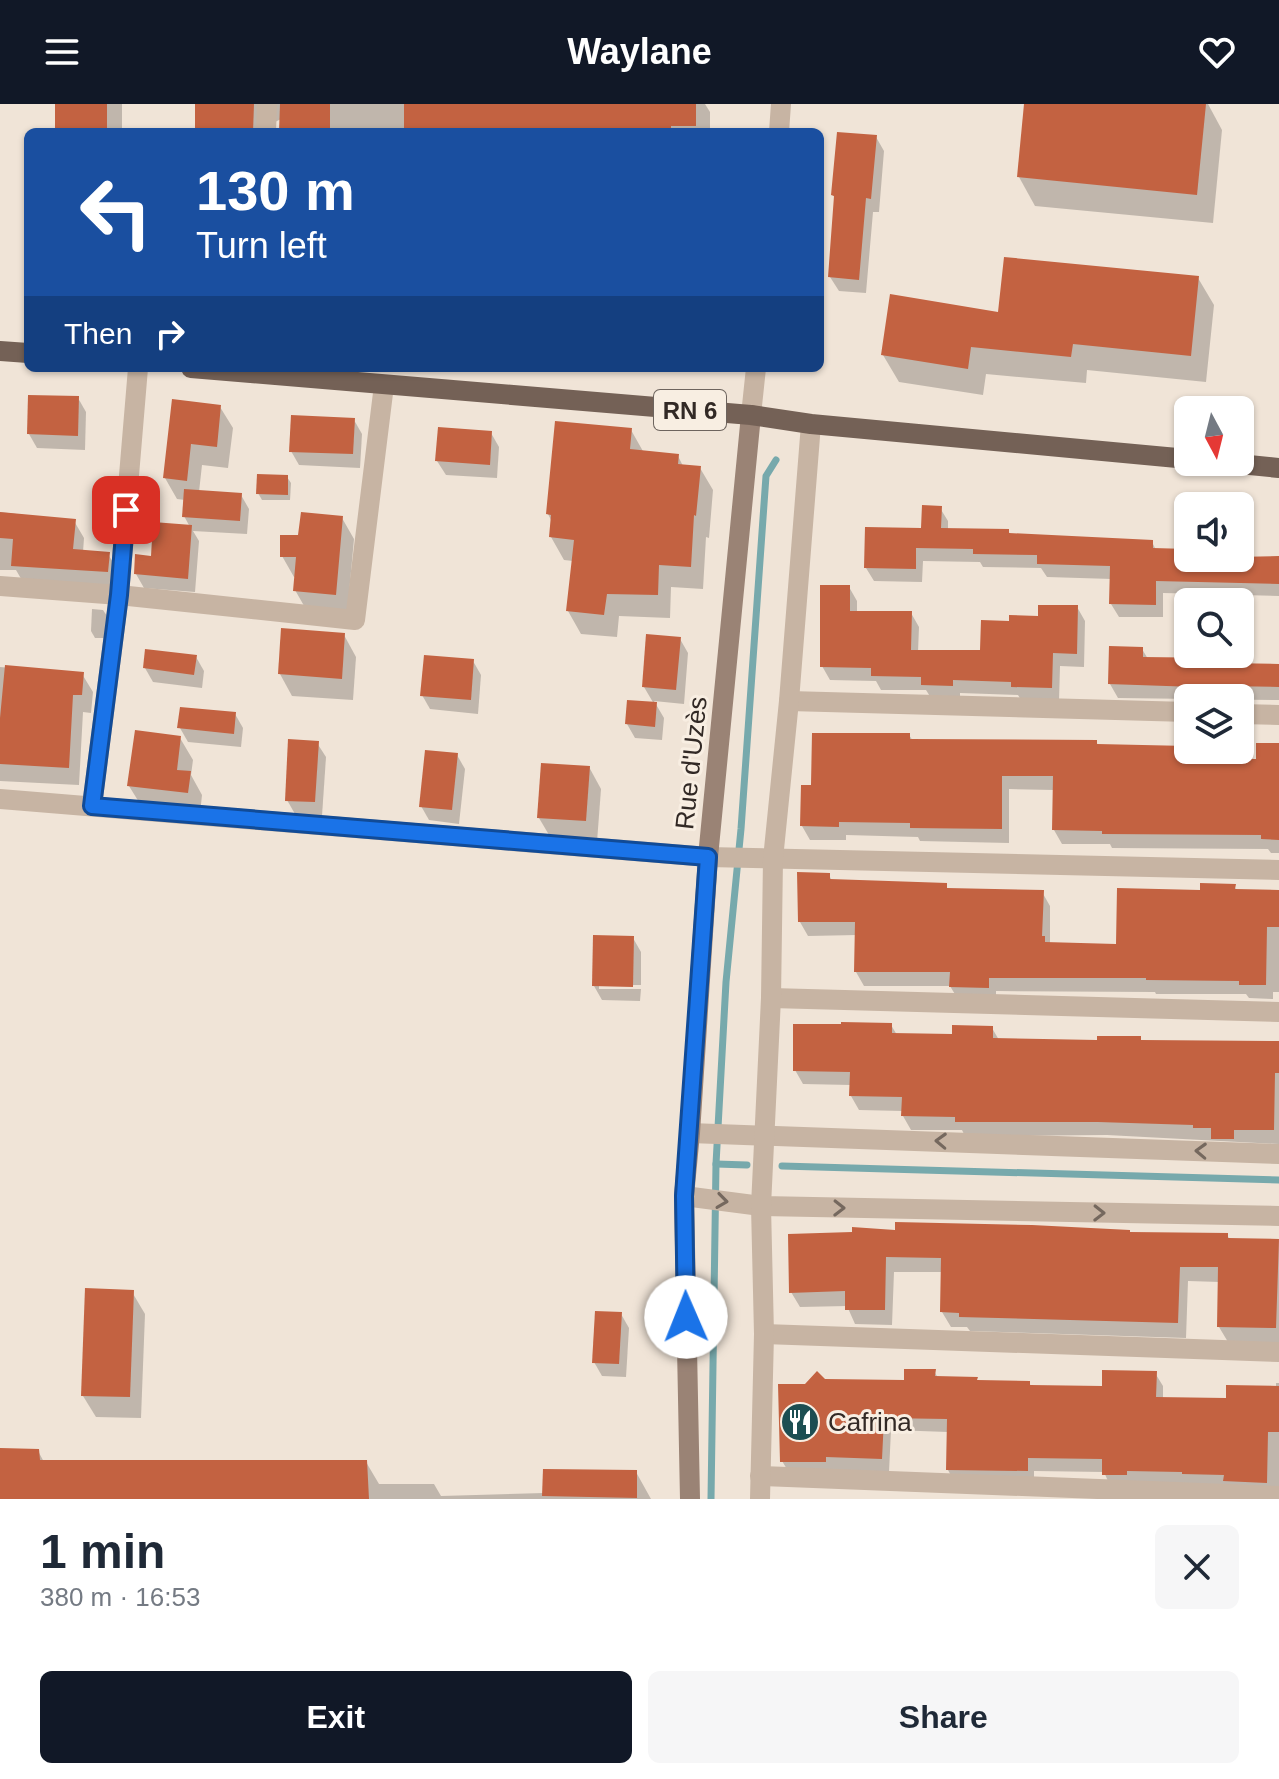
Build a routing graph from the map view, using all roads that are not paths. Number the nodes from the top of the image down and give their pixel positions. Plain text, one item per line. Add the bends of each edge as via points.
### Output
1 (267, 104) edge
2 (781, 104) edge
3 (266, 128) edge
4 (779, 128) edge
5 (0, 351) edge
6 (24, 353) edge
7 (138, 372) edge
8 (275, 372) edge
9 (756, 372) edge
10 (384, 385) junction
11 (751, 415) junction
12 (811, 424) junction
13 (1174, 458) edge
14 (1254, 466) edge
15 (1279, 468) edge
16 (0, 586) edge
17 (119, 595) junction
18 (789, 701) junction
19 (1174, 712) edge
20 (1254, 714) edge
21 (1279, 715) edge
22 (0, 799) edge
23 (92, 806) junction
24 (708, 857) junction
25 (773, 859) junction
26 (1279, 870) edge
27 (771, 998) junction
28 (1279, 1012) edge
29 (690, 1133) junction
30 (764, 1135) junction
31 (1279, 1154) edge
32 (684, 1196) junction
33 (761, 1206) junction
34 (1279, 1216) edge
35 (764, 1334) junction
36 (1279, 1352) edge
37 (760, 1476) junction
38 (1279, 1496) edge
39 (690, 1499) edge
40 (760, 1499) edge

1 - 3 street
2 - 4 street
5 - 6 main road
7 - 17 street
8 - 10 main road, RN 6
9 - 11 street, Rue d'Uzès
10 - 11 main road, RN 6
10 - 17 street via 355,620
11 - 12 main road, RN 6
11 - 24 street, Rue d'Uzès
12 - 13 main road, RN 6
12 - 18 street
14 - 15 main road
16 - 17 street
17 - 23 street
18 - 19 street
18 - 25 street
20 - 21 street
22 - 23 street
23 - 24 street
24 - 25 street
24 - 29 street, Rue d'Uzès
25 - 26 street
25 - 27 street
27 - 28 street
27 - 30 street
29 - 30 street
29 - 32 street, Rue d'Uzès
31 -> 30 street
30 - 33 street
32 -> 33 street
32 - 39 street, Rue d'Uzès
33 -> 34 street
33 - 35 street
35 - 36 street
35 - 37 street
37 - 38 street
37 - 40 street

